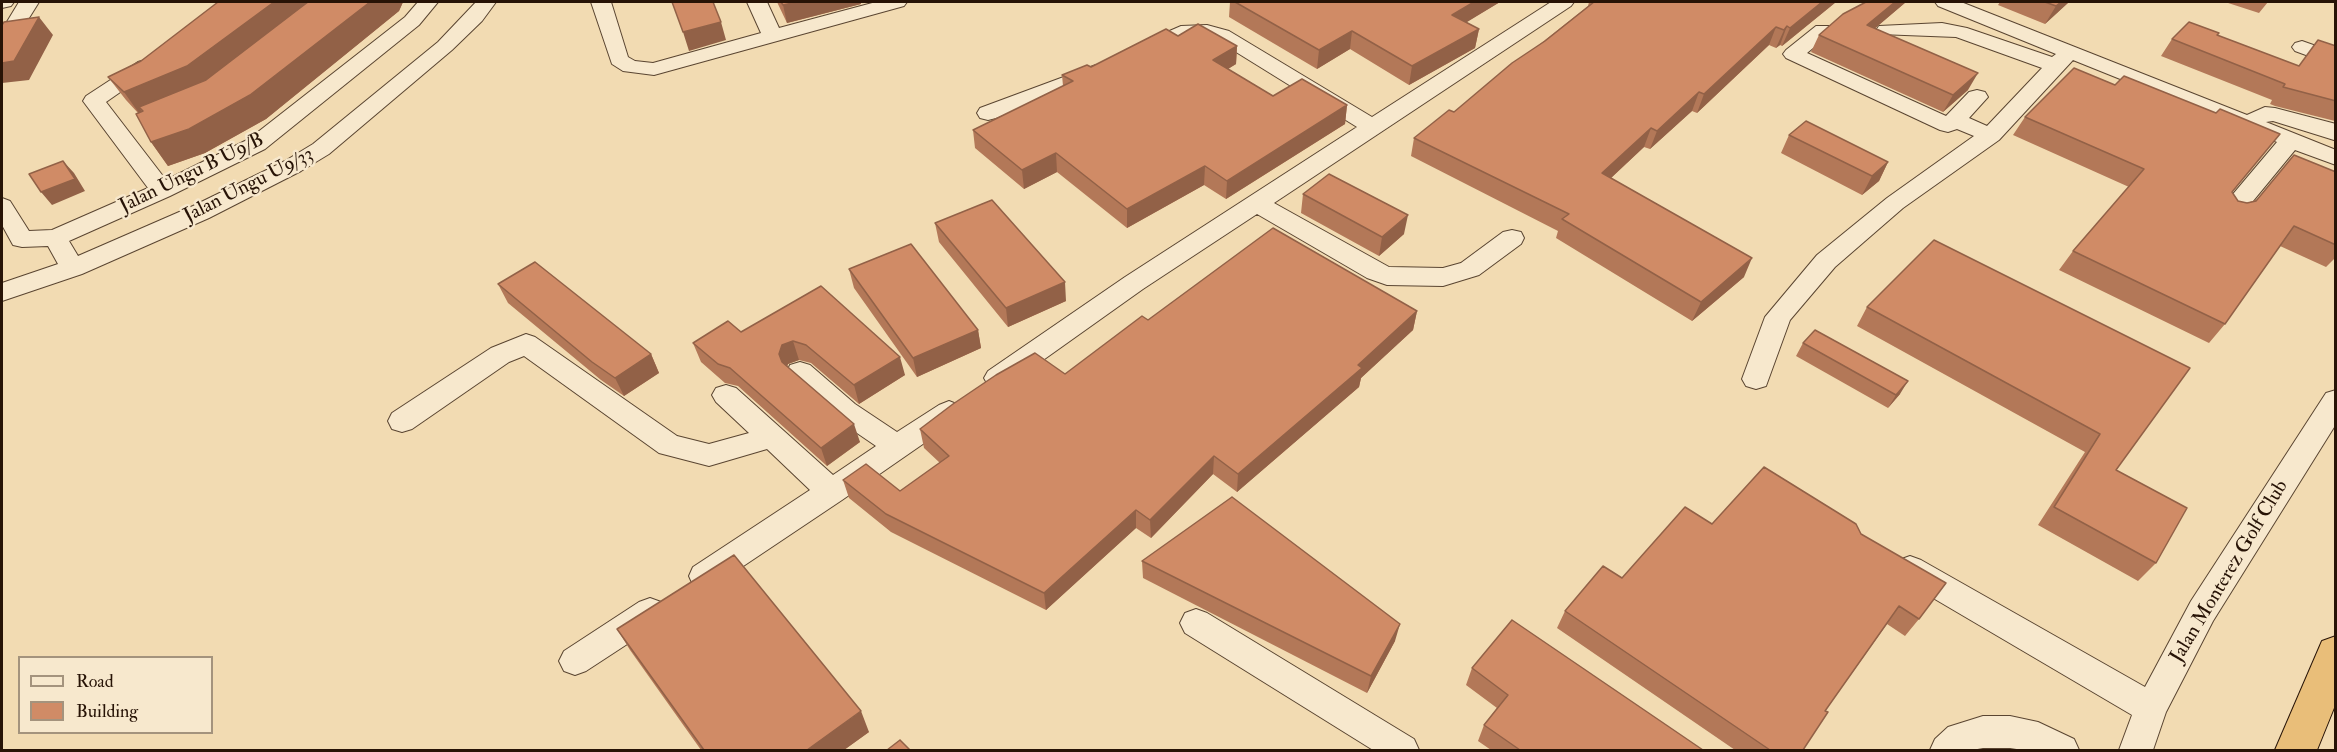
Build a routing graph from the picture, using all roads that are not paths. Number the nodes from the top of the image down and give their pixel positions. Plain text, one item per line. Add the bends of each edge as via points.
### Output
1 (29, 2) edge
2 (428, 2) edge
3 (486, 2) edge
4 (601, 2) edge
5 (757, 2) edge
6 (894, 2) edge
7 (1564, 2) edge
8 (1945, 2) edge
9 (1823, 30) edge
10 (1886, 30) edge
11 (772, 35) junction
12 (2, 46) edge
13 (2302, 47) dead end
14 (160, 55) edge
15 (2063, 59) junction
16 (2336, 60) edge
17 (1977, 97) dead end
18 (988, 113) dead end
19 (1954, 120) junction
20 (2250, 124) junction
21 (1372, 127) junction
22 (140, 128) edge
23 (2336, 131) edge
24 (1991, 135) junction
25 (119, 136) junction
26 (2291, 140) junction
27 (2336, 159) edge
28 (162, 191) junction
29 (1256, 203) junction
30 (2231, 212) edge
31 (5, 219) edge
32 (55, 238) junction
33 (1512, 238) dead end
34 (73, 268) junction
35 (38, 282) junction
36 (2, 292) edge
37 (2, 303) edge
38 (800, 372) dead end
39 (1756, 379) dead end
40 (726, 395) dead end
41 (2336, 400) edge
42 (402, 421) dead end
43 (772, 437) junction
44 (898, 447) junction
45 (832, 492) junction
46 (1882, 553) edge
47 (1196, 623) dead end
48 (2336, 653) edge
49 (575, 661) dead end
50 (2151, 708) junction
51 (1402, 750) edge
52 (1947, 750) edge
53 (2062, 750) edge
54 (2136, 750) edge
55 (2296, 750) edge

1 - 12 street
2 - 28 street, Jalan Ungu B U9/B via 412,21 257,144
3 - 34 street, Jalan Ungu U9/33 via 446,46 312,155 201,212
4 - 11 street via 619,60 630,67 654,69
5 - 11 street
6 - 11 street
7 - 21 street
8 - 15 street
9 - 19 street via 1793,54 1948,125
10 - 15 street via 1942,29
13 - 16 street
14 - 25 street via 94,101
15 - 20 street
15 - 24 street
17 - 19 street
18 - 21 street via 1181,32 1207,31 1305,84
19 - 24 street
20 - 23 street via 2265,114
20 - 26 street
21 - 29 street
22 - 25 street
24 - 39 street via 1895,203 1826,261 1778,317
25 - 28 street
26 - 27 street
26 - 30 street
28 - 32 street, Jalan Ungu B U9/B
29 - 33 street via 1387,276 1443,277 1470,269
29 - 44 street
31 - 32 street via 22,239
32 - 34 street
34 - 35 street, Jalan Ungu U9/33
35 - 36 street, Jalan Ungu U9/33
35 - 37 street, Jalan Ungu U9/33
38 - 44 street via 845,411
40 - 43 street
41 - 50 street, Jalan Monterez Golf Club via 2202,611
42 - 43 street via 500,355 526,344 669,445 709,455
43 - 45 street
44 - 45 street
45 - 49 street
46 - 50 street
47 - 51 street
48 - 55 highway
50 - 54 street, Jalan Monterez Golf Club
52 - 53 street via 1960,738 1983,732 2038,738

